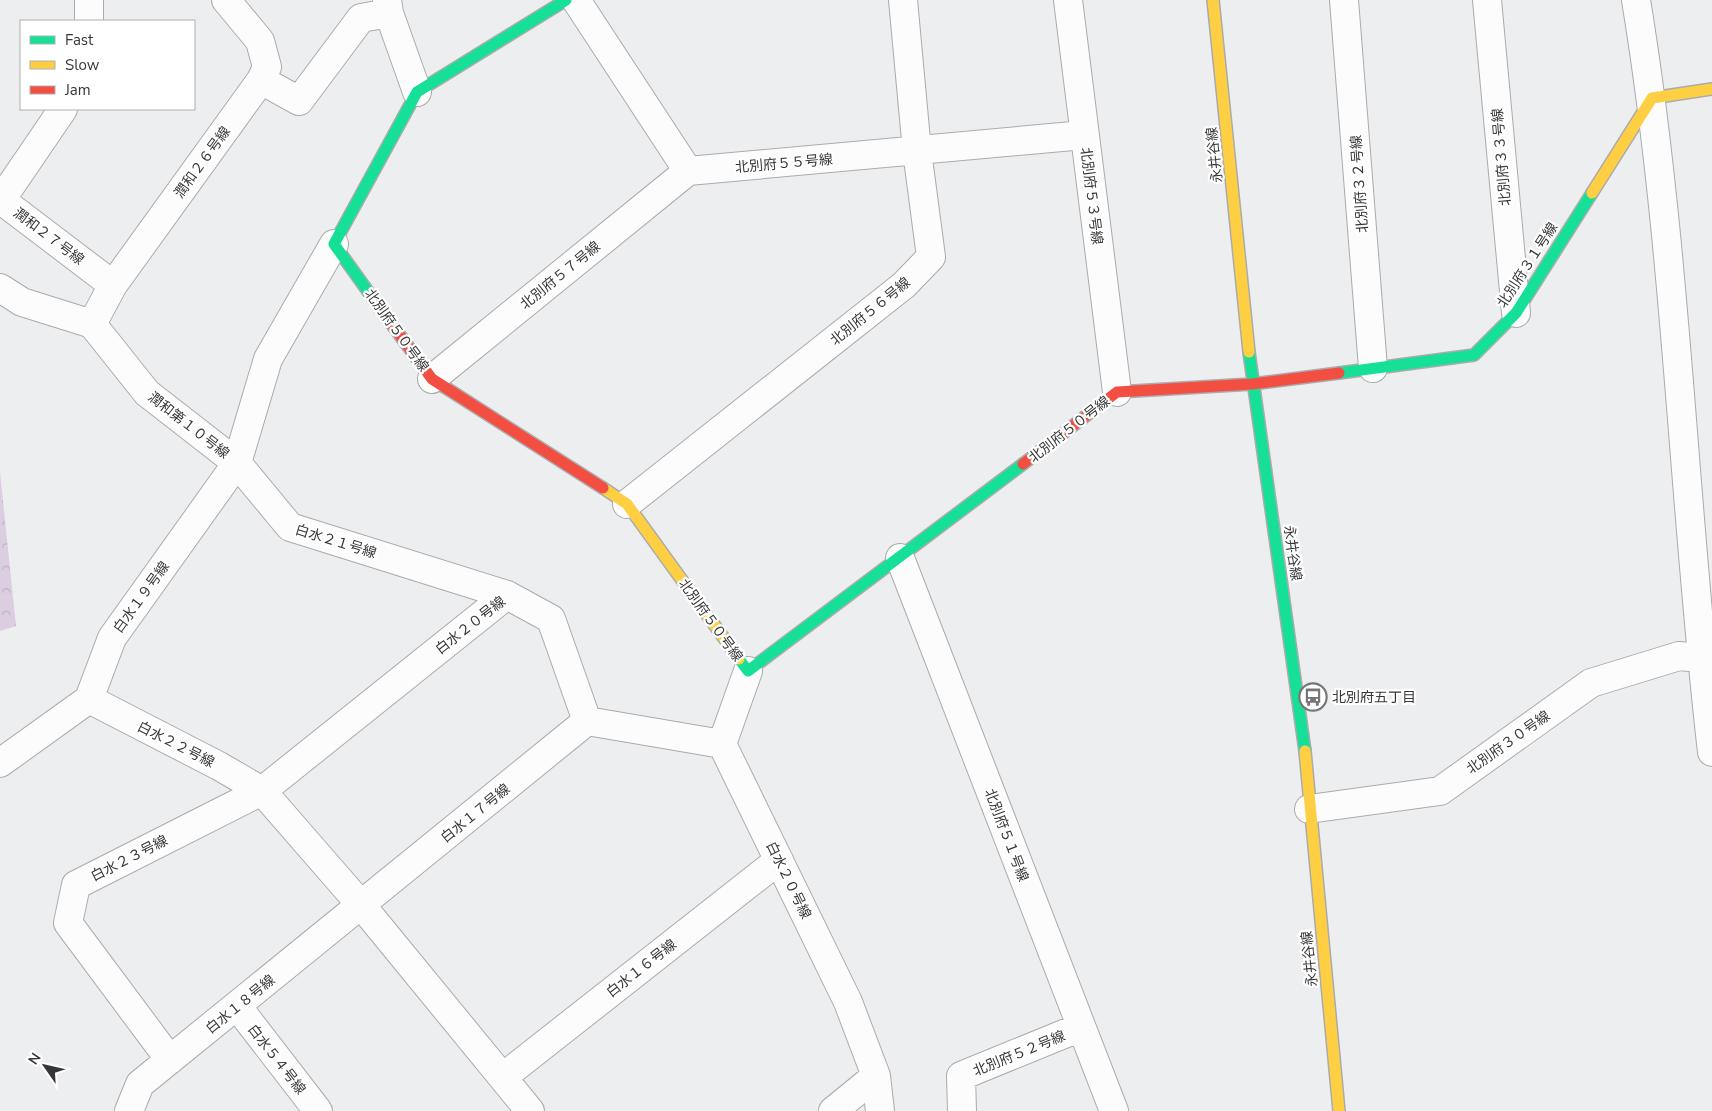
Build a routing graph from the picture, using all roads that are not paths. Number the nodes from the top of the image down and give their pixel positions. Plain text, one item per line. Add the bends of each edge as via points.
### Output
1 (89, 0) edge
2 (226, 0) edge
3 (566, 0) edge
4 (576, 0) edge
5 (903, 0) edge
6 (1068, 0) edge
7 (1214, 0) edge
8 (1344, 0) edge
9 (1487, 0) edge
10 (1636, 0) edge
11 (388, 7) edge
12 (89, 20) edge
13 (261, 80) junction
14 (1712, 89) edge
15 (417, 92) junction
16 (1652, 98) junction
17 (62, 110) edge
18 (1084, 135) junction
19 (917, 151) junction
20 (688, 171) junction
21 (334, 244) junction
22 (113, 285) junction
23 (0, 288) edge
24 (1516, 313) junction
25 (92, 324) junction
26 (1373, 368) junction
27 (432, 379) junction
28 (1252, 384) junction
29 (1117, 392) junction
30 (237, 463) junction
31 (627, 504) junction
32 (900, 558) junction
33 (507, 595) junction
34 (1701, 658) junction
35 (748, 671) junction
36 (89, 699) junction
37 (587, 721) junction
38 (722, 744) junction
39 (1712, 752) edge
40 (0, 763) edge
41 (262, 791) junction
42 (1309, 809) junction
43 (779, 860) junction
44 (362, 906) junction
45 (237, 1006) junction
46 (1081, 1027) junction
47 (170, 1060) junction
48 (876, 1076) junction
49 (503, 1077) junction
50 (129, 1111) edge
51 (318, 1111) edge
52 (530, 1111) edge
53 (833, 1111) edge
54 (880, 1111) edge
55 (962, 1111) edge
56 (1114, 1111) edge
57 (1339, 1111) edge

1 - 12 street
2 - 13 street, 潤和２６号線 via 260,41 267,67
3 - 15 street
4 - 20 street
5 - 19 street, 北別府５６号線
6 - 18 street, 北別府５３号線
7 - 28 street, 永井谷線
8 - 26 street, 北別府３２号線
9 - 24 street, 北別府３３号線
10 - 16 street
11 - 13 street via 360,18 299,101
11 - 15 street
13 - 22 street, 潤和２６号線
14 - 16 street
15 - 21 street
16 - 24 street, 北別府３１号線
16 - 34 street via 1687,466
17 - 22 street, 潤和２７号線 via 1,200
18 - 19 street, 北別府５５号線
18 - 29 street, 北別府５３号線
19 - 20 street, 北別府５５号線
19 - 31 street, 北別府５６号線 via 931,257 904,285
20 - 27 street, 北別府５７号線
21 - 27 street, 北別府５０号線
21 - 30 street via 268,359
22 - 25 street, 潤和２６号線
23 - 25 street via 22,302
24 - 26 street, 北別府３１号線 via 1474,355
25 - 30 street, 潤和第１０号線 via 148,394
26 - 28 street, 北別府３１号線
27 - 31 street, 北別府５０号線
28 - 29 street, 北別府５０号線
28 - 42 street, 永井谷線 via 1304,737
29 - 32 street, 北別府５０号線
30 - 33 street, 白水２１号線 via 290,527
30 - 36 street, 白水１９号線 via 112,638
31 - 35 street, 北別府５０号線
32 - 35 street, 北別府５０号線
32 - 46 street, 北別府５１号線
33 - 37 street, 白水２０号線 via 551,619
33 - 41 street, 白水２０号線
34 - 39 street
34 - 42 street, 北別府３０号線 via 1679,656 1591,683 1440,791
35 - 38 street
36 - 40 street
36 - 41 street, 白水２２号線
37 - 38 street
37 - 44 street, 白水１７号線
38 - 43 street, 白水２０号線
41 - 44 street
41 - 47 street, 白水２３号線 via 76,885 68,923
42 - 57 street, 永井谷線
43 - 48 street, 白水２０号線 via 848,1002
43 - 49 street, 白水１６号線
44 - 45 street, 白水１８号線
44 - 49 street
45 - 47 street, 白水１８号線
45 - 51 street, 白水５４号線
46 - 55 street, 北別府５２号線 via 961,1076
46 - 56 street, 北別府５１号線
47 - 50 street, 白水１８号線 via 140,1084
48 - 53 street
48 - 54 street, 白水２０号線
49 - 52 street

